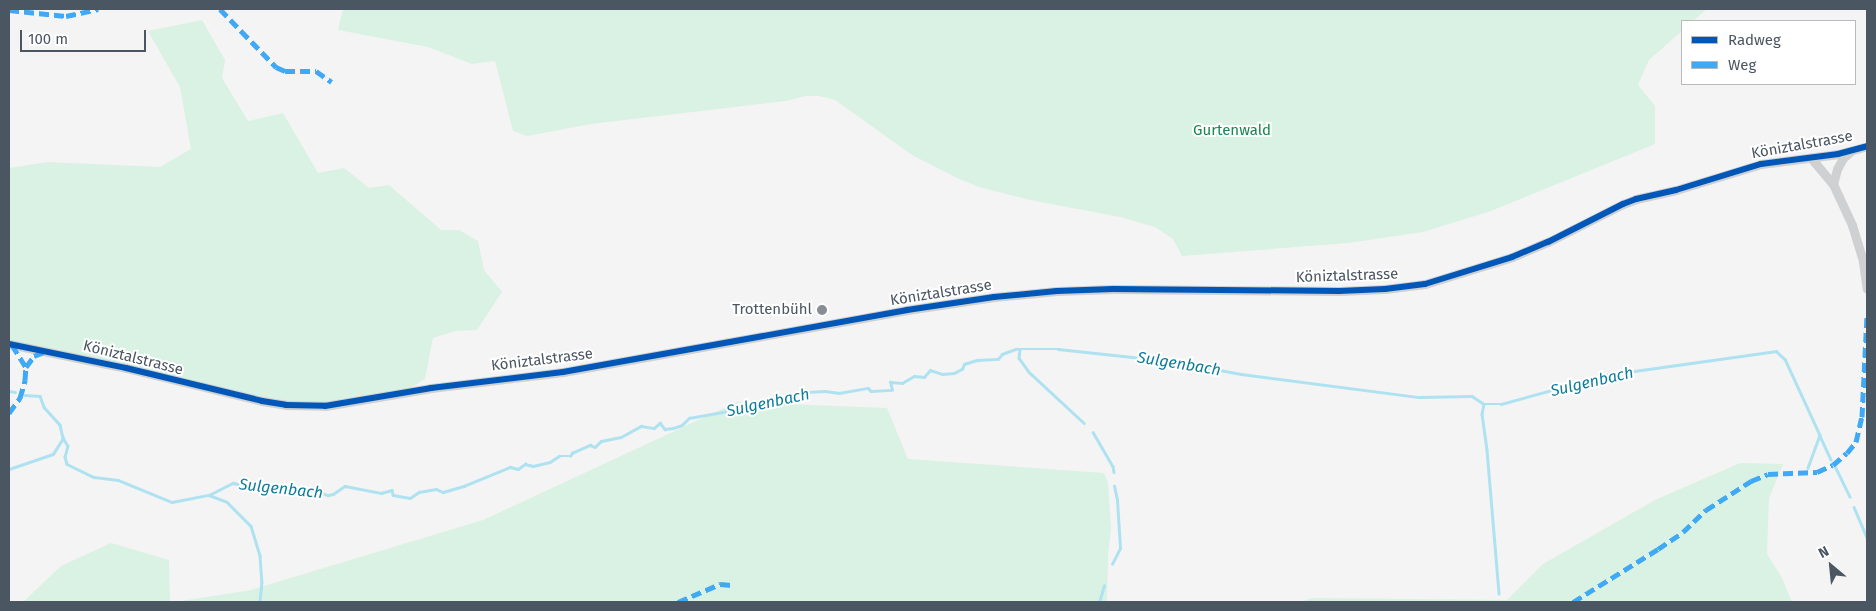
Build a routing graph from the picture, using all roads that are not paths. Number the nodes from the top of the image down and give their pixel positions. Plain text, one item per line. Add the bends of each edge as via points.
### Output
1 (1867, 146) edge
2 (1850, 152) junction
3 (1811, 158) junction
4 (1833, 184) junction
5 (1867, 289) edge
6 (9, 344) edge

1 - 2 street, Köniztalstrasse
2 - 3 street, Köniztalstrasse
2 - 4 street, Köniztalstrasse via 1837,169
3 - 4 street
3 - 6 street, Köniztalstrasse via 1761,164 1636,199 1512,257 1425,284 1339,291 1103,289 994,298 907,310 563,372 440,386 325,406 262,401
4 - 5 street via 1852,225 1864,262

